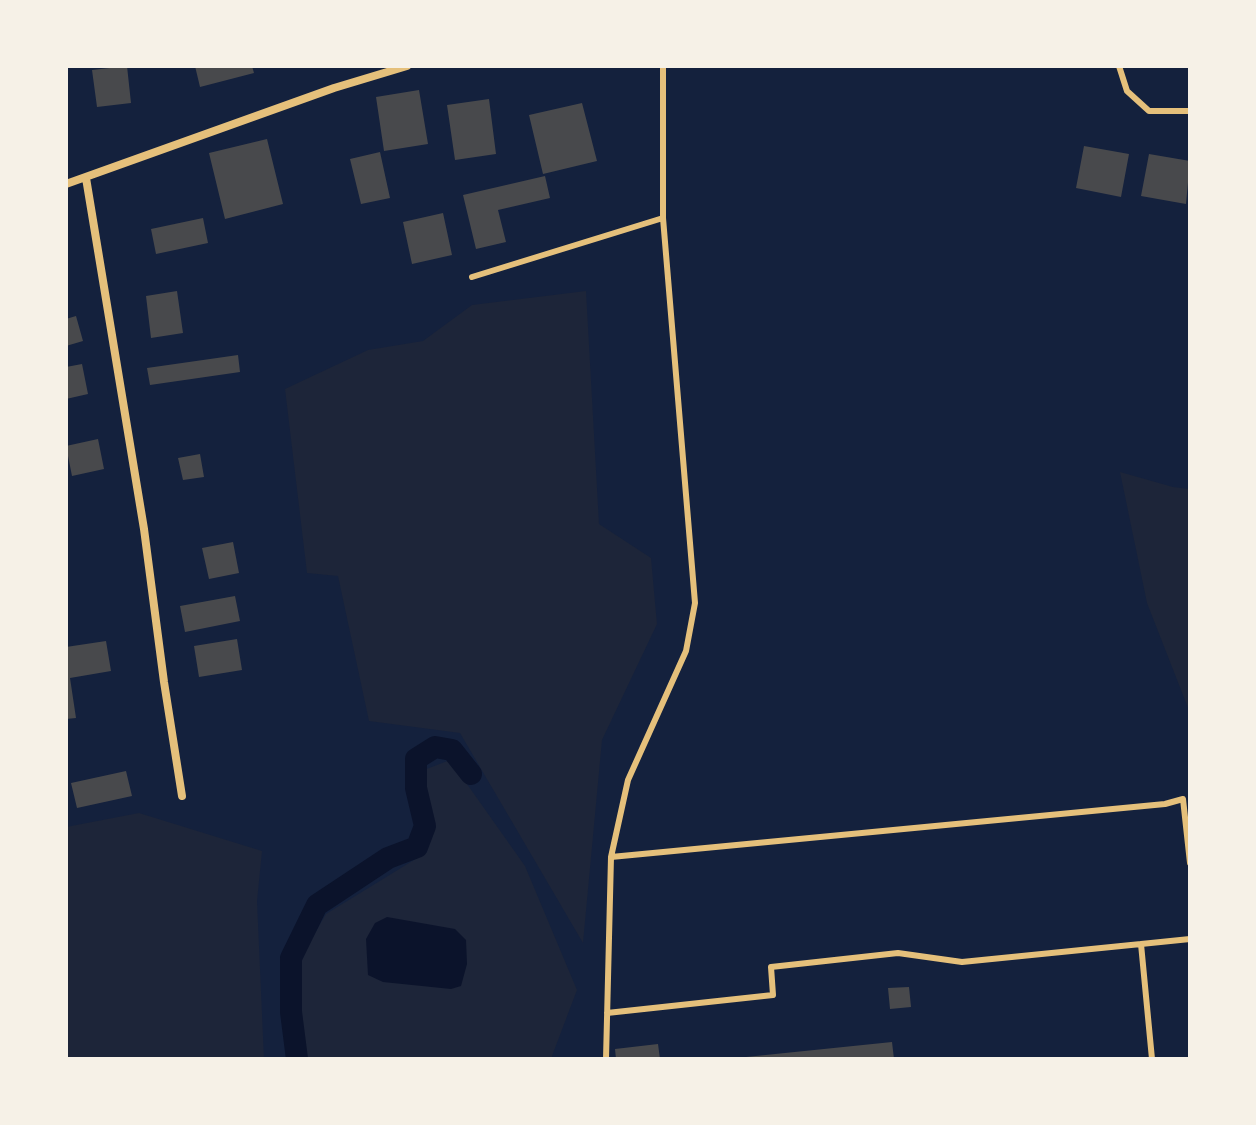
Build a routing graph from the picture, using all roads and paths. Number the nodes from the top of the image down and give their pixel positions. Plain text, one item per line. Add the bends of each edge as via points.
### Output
1 (407, 66) edge
2 (663, 66) edge
3 (1119, 66) edge
4 (1190, 111) edge
5 (86, 178) junction
6 (66, 184) edge
7 (663, 218) junction
8 (472, 277) dead end
9 (182, 796) dead end
10 (611, 857) junction
11 (1190, 863) edge
12 (1190, 939) edge
13 (1141, 944) junction
14 (607, 1013) junction
15 (606, 1059) edge
16 (1152, 1059) edge

1 - 5 street
2 - 7 lane
3 - 4 lane via 1127,91 1149,111
5 - 6 street
5 - 9 street
7 - 8 lane
7 - 10 lane via 695,603 686,651 628,780
10 - 11 lane via 1183,799
10 - 14 lane
12 - 13 lane
13 - 14 lane via 962,962 898,953 771,967 773,995
13 - 16 lane
14 - 15 lane

